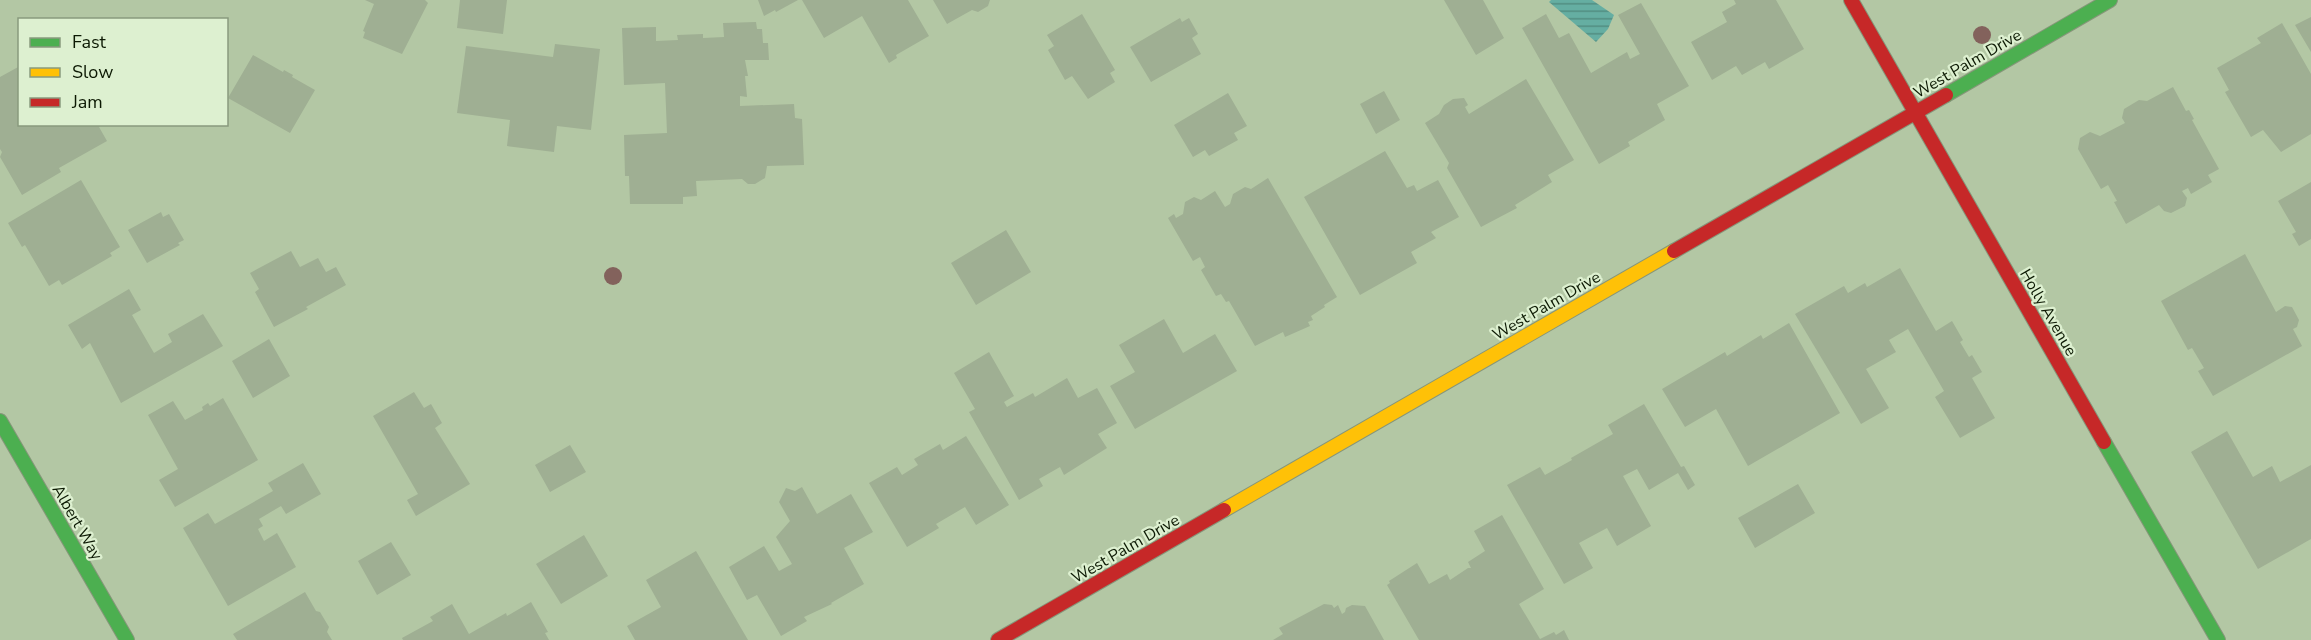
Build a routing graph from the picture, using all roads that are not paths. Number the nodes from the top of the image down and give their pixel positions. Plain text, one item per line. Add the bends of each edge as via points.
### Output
1 (1851, 0) edge
2 (2110, 0) edge
3 (1915, 112) junction
4 (0, 421) edge
5 (127, 640) edge
6 (998, 640) edge
7 (2217, 640) edge

1 - 3 street, Holly Avenue
2 - 3 street, West Palm Drive
3 - 6 street, West Palm Drive
3 - 7 street, Holly Avenue
4 - 5 street, Albert Way

